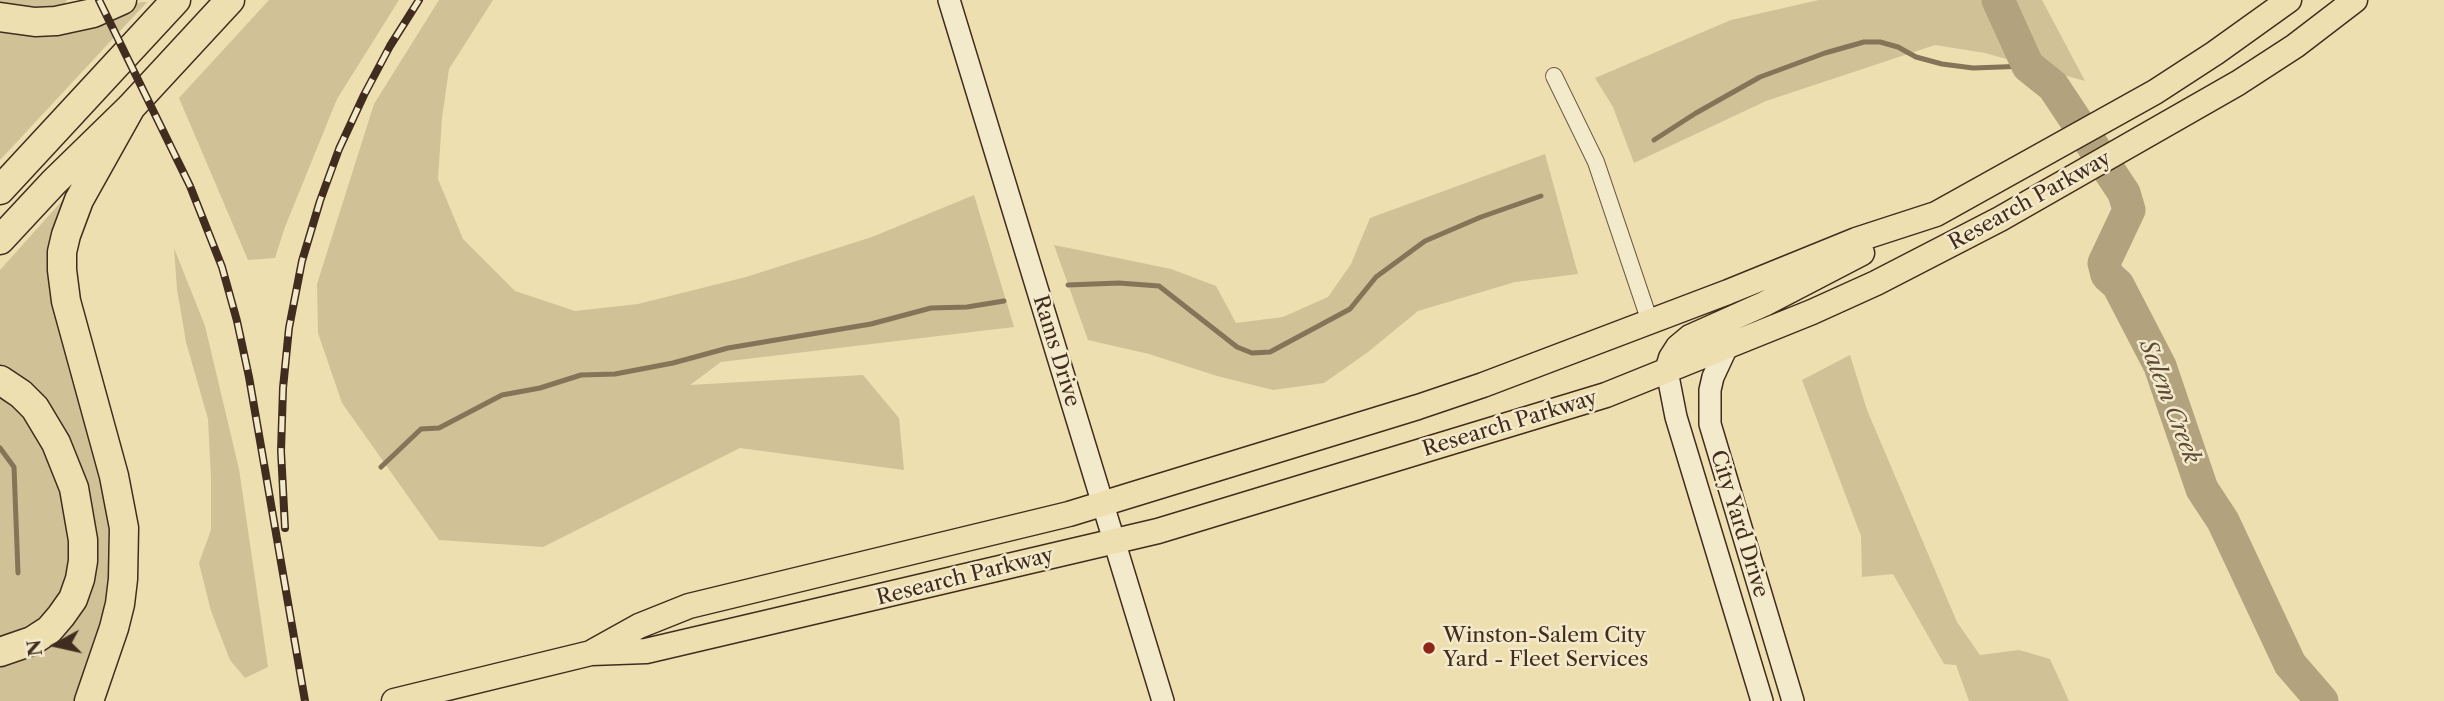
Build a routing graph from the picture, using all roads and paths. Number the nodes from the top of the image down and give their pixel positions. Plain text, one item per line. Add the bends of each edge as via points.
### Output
1 (122, 0) edge
2 (176, 0) edge
3 (230, 0) edge
4 (949, 0) edge
5 (2289, 0) edge
6 (2355, 0) edge
7 (0, 17) edge
8 (1554, 76) dead end
9 (131, 107) junction
10 (0, 190) edge
11 (1936, 214) junction
12 (0, 240) edge
13 (1650, 322) junction
14 (1727, 347) junction
15 (1667, 371) junction
16 (0, 380) edge
17 (1102, 503) junction
18 (1114, 542) junction
19 (0, 652) edge
20 (591, 653) junction
21 (89, 701) edge
22 (394, 701) edge
23 (1163, 701) edge
24 (1762, 701) edge
25 (1793, 701) edge

1 - 7 highway via 93,13 55,21
2 - 10 highway
3 - 9 highway
4 - 17 main road, Rams Drive
5 - 11 main road, Research Parkway via 2155,92
6 - 14 main road, Research Parkway via 2238,83 2037,198 1876,283
8 - 13 street via 1596,162
9 - 12 highway
9 - 21 highway via 79,200 62,252 66,301 124,527 120,604
11 - 13 main road, Research Parkway via 1856,240
11 - 15 main road via 1800,286 1690,337 1671,358
13 - 17 main road, Research Parkway via 1418,407
14 - 15 main road, Research Parkway
14 - 25 main road, City Yard Drive via 1710,390 1710,425
15 - 18 main road, Research Parkway via 1580,404
15 - 24 main road, City Yard Drive via 1676,417
16 - 19 highway via 35,408 56,443 74,488 83,540 80,579 61,617 32,641
17 - 18 main road, Rams Drive
17 - 20 main road, Research Parkway via 699,603 639,626
18 - 20 main road, Research Parkway via 646,652
18 - 23 main road, Rams Drive
20 - 22 main road, Research Parkway

